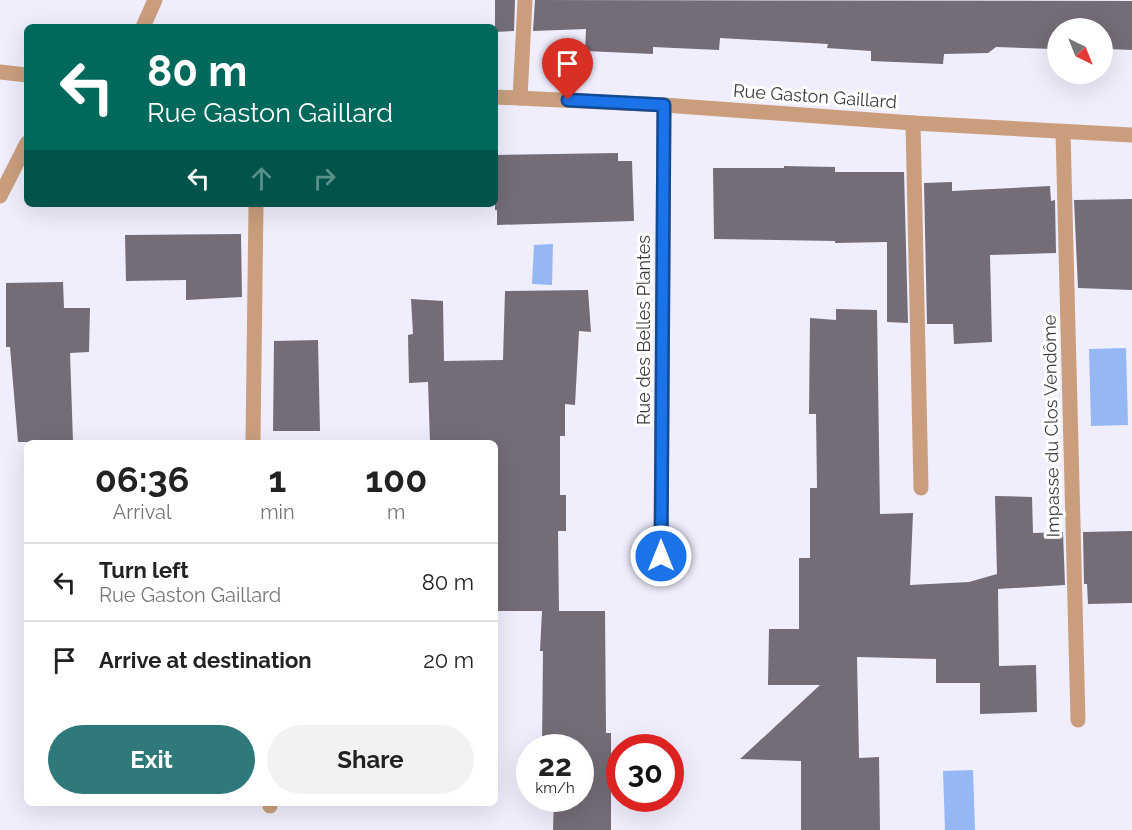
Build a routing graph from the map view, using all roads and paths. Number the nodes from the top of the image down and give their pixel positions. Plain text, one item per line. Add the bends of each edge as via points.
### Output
1 (155, 0) edge
2 (525, 0) edge
3 (144, 24) edge
4 (0, 72) edge
5 (24, 75) edge
6 (498, 97) edge
7 (520, 98) junction
8 (664, 105) junction
9 (913, 123) junction
10 (1063, 132) junction
11 (1132, 135) edge
12 (24, 149) edge
13 (0, 196) edge
14 (256, 207) edge
15 (253, 440) edge
16 (921, 488) dead end
17 (661, 556) dead end
18 (1078, 720) dead end

1 - 3 street
2 - 7 street
4 - 5 street
6 - 7 street, Rue Gaston Gaillard
7 - 8 street, Rue Gaston Gaillard
8 - 9 street, Rue Gaston Gaillard
8 - 17 street, Rue des Belles Plantes
9 - 10 street, Rue Gaston Gaillard
9 - 16 street
10 - 11 street, Rue Gaston Gaillard
10 - 18 street, Impasse du Clos Vendôme
12 - 13 street
14 - 15 street

